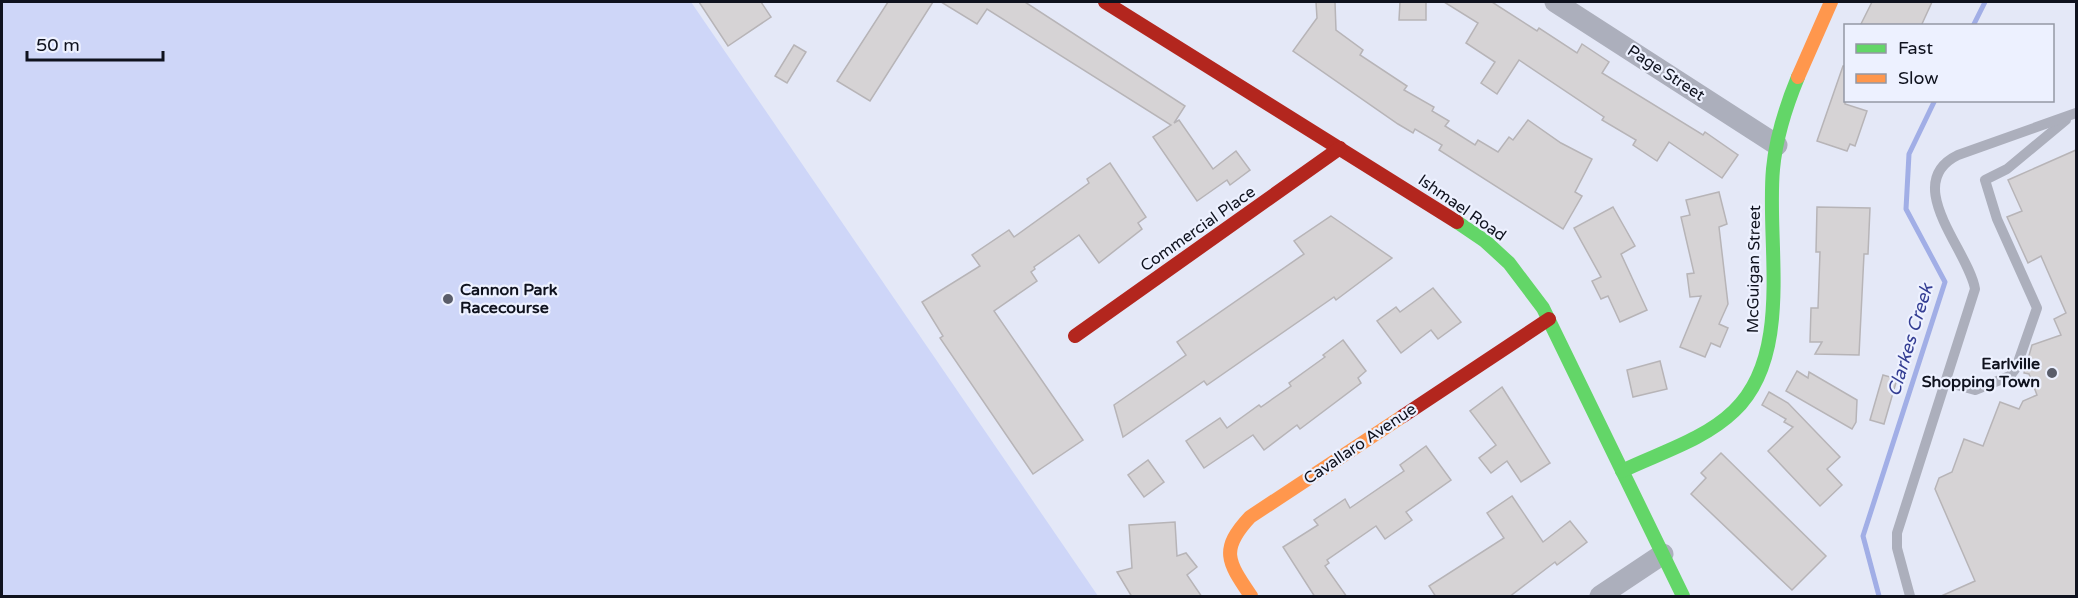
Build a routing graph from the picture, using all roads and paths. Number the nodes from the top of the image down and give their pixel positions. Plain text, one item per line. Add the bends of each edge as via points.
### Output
1 (1105, 2) edge
2 (1556, 2) edge
3 (1831, 2) edge
4 (2075, 113) edge
5 (1777, 145) junction
6 (1340, 148) junction
7 (1549, 319) junction
8 (1075, 336) dead end
9 (1946, 382) junction
10 (1622, 471) junction
11 (1663, 554) junction
12 (1251, 597) edge
13 (1600, 597) edge
14 (1683, 597) edge
15 (1910, 597) edge

1 - 6 street, Ishmael Road
2 - 5 street, Page Street
3 - 5 street, McGuigan Street via 1788,104
4 - 9 lane via 1958,155 1940,171 1936,205 1975,289
4 - 9 lane via 2007,169 1985,180 1997,219 2037,308 2014,373 1975,390
5 - 10 street, McGuigan Street via 1773,170 1771,312 1762,371 1743,402 1717,426
6 - 7 street, Ishmael Road via 1485,241 1518,274
6 - 8 street, Commercial Place
7 - 10 street, Ishmael Road
7 - 12 street, Cavallaro Avenue via 1250,517 1234,533 1227,549
9 - 15 lane via 1896,536
10 - 11 street, Ishmael Road
11 - 13 street
11 - 14 street, Ishmael Road

